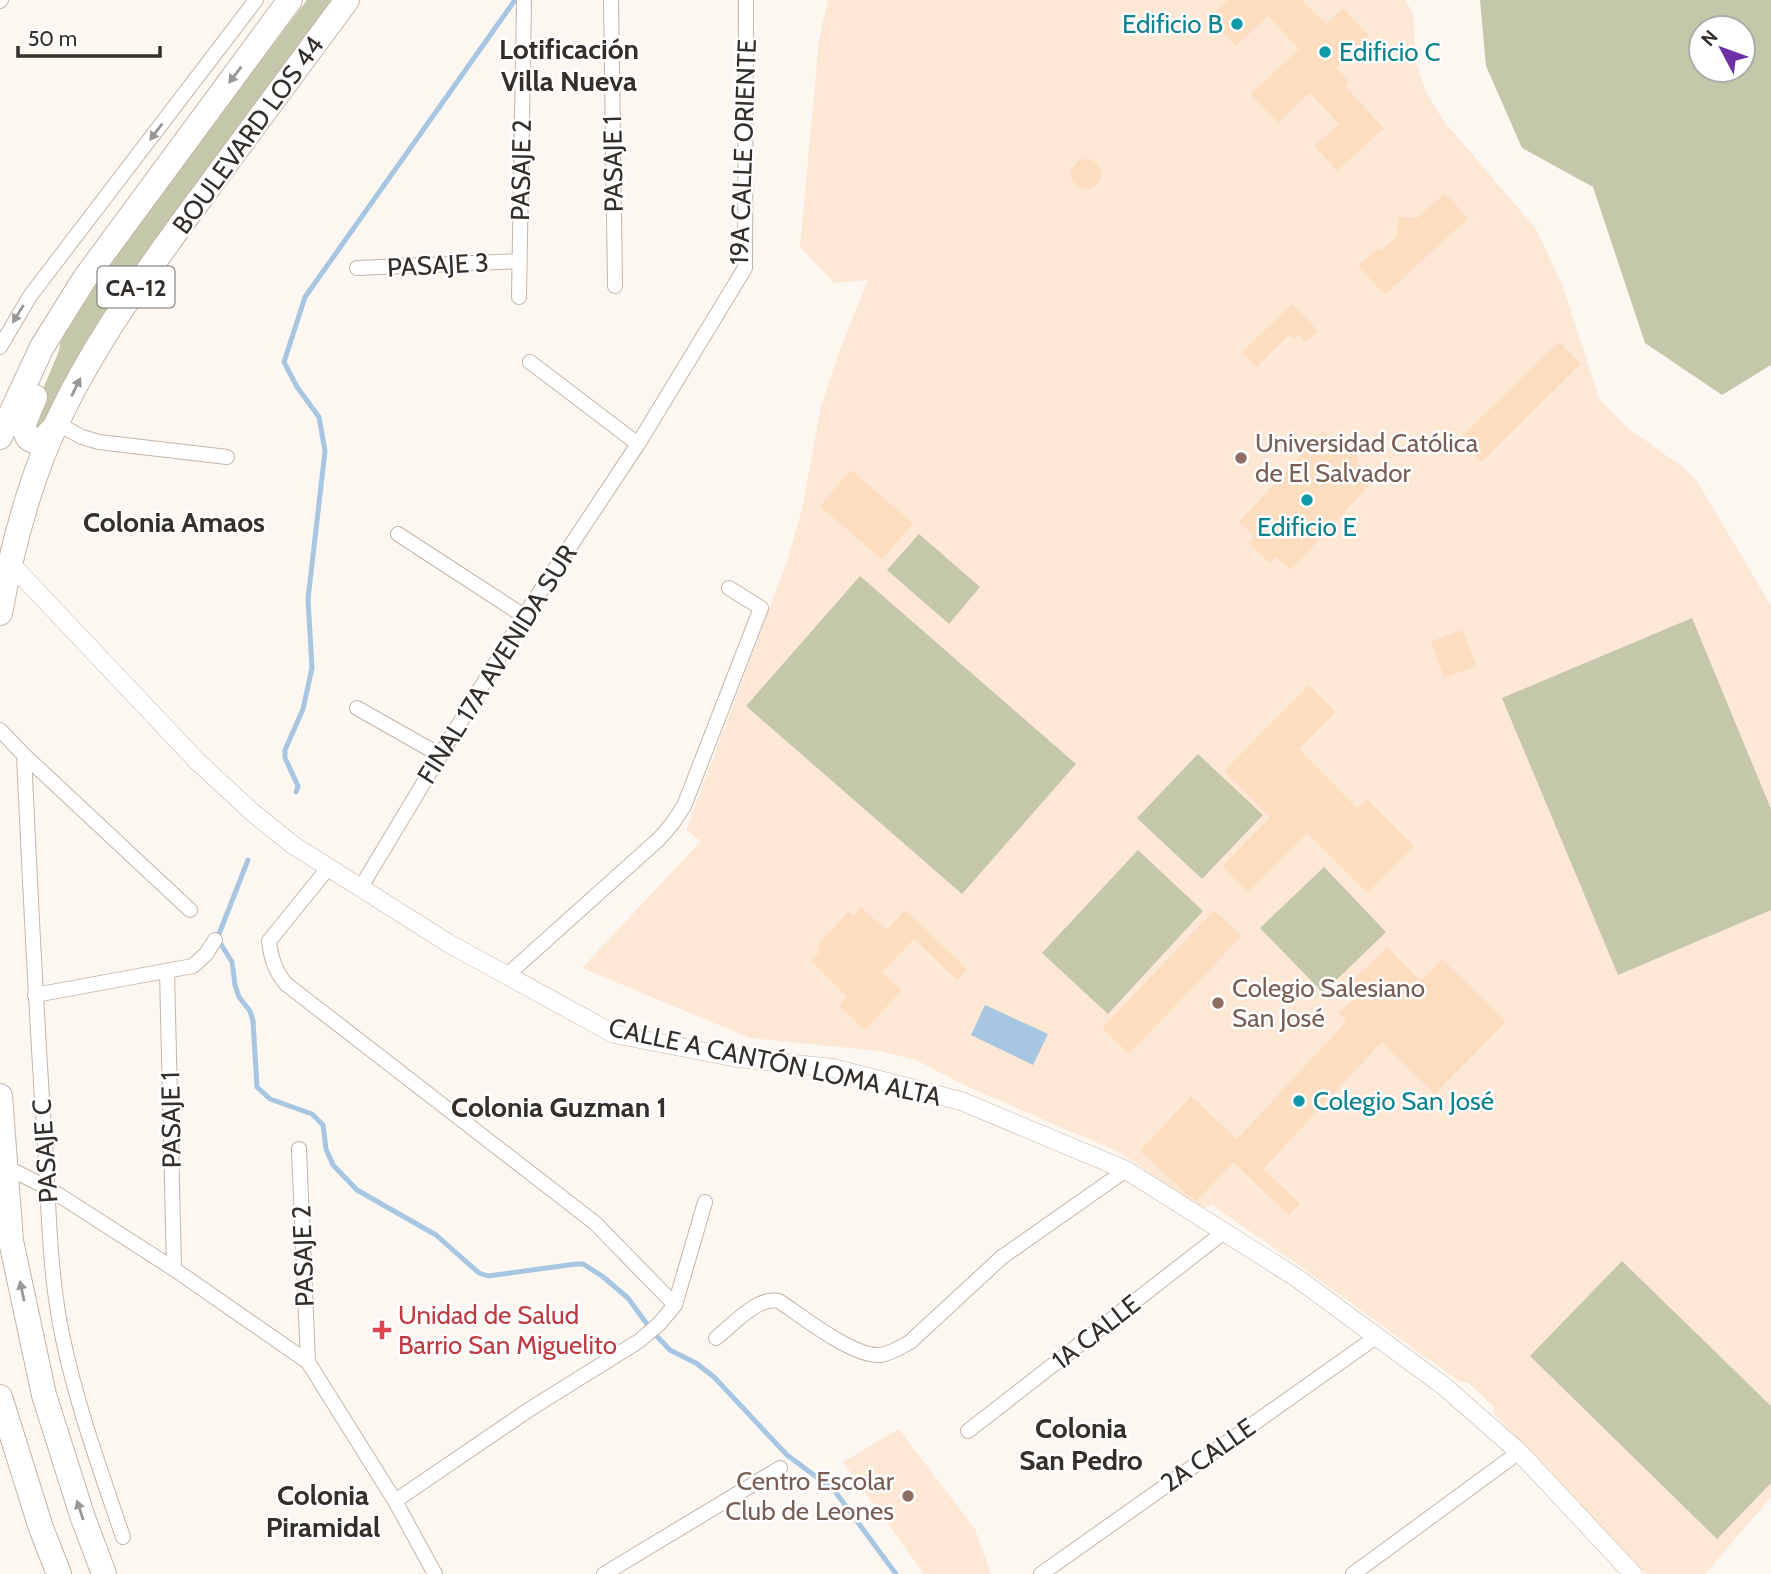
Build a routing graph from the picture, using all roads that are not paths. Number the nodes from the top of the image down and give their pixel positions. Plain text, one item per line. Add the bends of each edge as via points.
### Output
1 (256, 0) edge
2 (290, 0) edge
3 (347, 0) edge
4 (524, 0) edge
5 (611, 0) edge
6 (746, 0) edge
7 (519, 261) junction
8 (358, 268) dead end
9 (615, 286) dead end
10 (519, 297) dead end
11 (58, 320) junction
12 (0, 347) edge
13 (530, 362) dead end
14 (58, 424) junction
15 (0, 436) edge
16 (638, 444) junction
17 (0, 447) edge
18 (228, 457) dead end
19 (398, 534) dead end
20 (10, 556) junction
21 (729, 588) dead end
22 (0, 613) edge
23 (524, 616) junction
24 (357, 708) dead end
25 (0, 730) edge
26 (24, 755) junction
27 (440, 755) junction
28 (329, 867) junction
29 (361, 887) junction
30 (190, 910) dead end
31 (215, 940) dead end
32 (167, 971) junction
33 (506, 976) junction
34 (34, 995) junction
35 (0, 1096) edge
36 (299, 1149) dead end
37 (3, 1166) edge
38 (1126, 1170) junction
39 (48, 1188) junction
40 (705, 1202) dead end
41 (1224, 1232) junction
42 (174, 1269) junction
43 (675, 1306) junction
44 (1376, 1337) junction
45 (716, 1338) dead end
46 (308, 1363) junction
47 (0, 1396) edge
48 (968, 1431) dead end
49 (1519, 1452) junction
50 (780, 1468) dead end
51 (395, 1501) junction
52 (123, 1537) dead end
53 (59, 1574) edge
54 (104, 1574) edge
55 (435, 1574) edge
56 (604, 1574) edge
57 (1041, 1574) edge
58 (1353, 1574) edge
59 (1633, 1574) edge

1 -> 12 street via 30,296
2 -> 11 highway, BOULEVARD LOS 44 / CA-12
14 -> 3 highway, BOULEVARD LOS 44 / CA-12 via 126,301
4 - 7 street, PASAJE 2
5 - 9 street, PASAJE 1
6 - 16 street, 19A CALLE ORIENTE via 745,268
7 - 8 street, PASAJE 3
7 - 10 street, PASAJE 2
11 - 14 highway via 55,347 24,430 38,442
11 - 15 highway, BOULEVARD LOS 44 / CA-12
13 - 16 street
14 - 18 street via 99,442
14 - 20 highway, BOULEVARD LOS 44 / CA-12
16 - 23 street, FINAL 17A AVENIDA SUR
17 - 20 highway via 12,445 25,460 7,523
19 - 23 street
20 - 22 highway, BOULEVARD LOS 44 / CA-12
20 - 28 street, CALLE A CANTÓN LOMA ALTA via 198,761 252,813
21 - 33 street via 761,608 684,806 659,839
23 - 27 street, FINAL 17A AVENIDA SUR
24 - 27 street
25 - 26 street
26 - 30 street
26 - 34 street, PASAJE C
27 - 29 street, FINAL 17A AVENIDA SUR
28 - 29 street, CALLE A CANTÓN LOMA ALTA
28 - 43 street via 269,941 272,961 286,984 595,1223
29 - 33 street, CALLE A CANTÓN LOMA ALTA
31 - 32 street via 192,966
32 - 34 street
32 - 42 street, PASAJE 1
33 - 38 street, CALLE A CANTÓN LOMA ALTA via 614,1034 737,1058 833,1068 961,1101
34 - 39 street, PASAJE C
35 - 37 highway
36 - 46 street, PASAJE 2
37 - 39 street
54 -> 37 highway via 44,1395 11,1241
38 - 41 street, CALLE A CANTÓN LOMA ALTA
38 - 45 street via 1002,1257 910,1342 893,1350 862,1353 773,1300 757,1306
39 - 42 street
39 - 52 street, PASAJE C via 51,1272 63,1340 94,1454
40 - 43 street
41 - 44 street, CALLE A CANTÓN LOMA ALTA via 1297,1278
41 - 48 street, 1A CALLE
42 - 46 street
43 - 51 street via 639,1341
44 - 49 street, CALLE A CANTÓN LOMA ALTA via 1445,1387
44 - 57 street, 2A CALLE
46 - 51 street
47 - 53 highway
49 - 58 street
49 - 59 street, CALLE A CANTÓN LOMA ALTA
50 - 56 street
51 - 55 street

